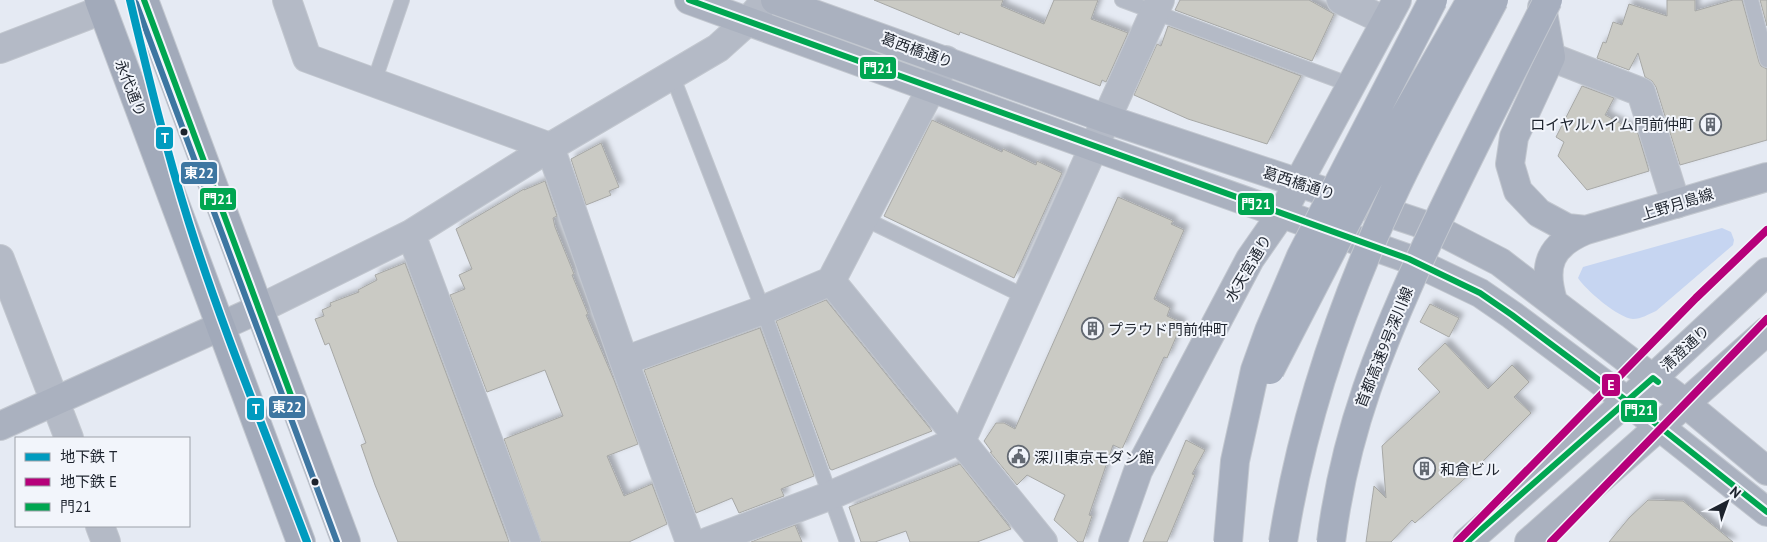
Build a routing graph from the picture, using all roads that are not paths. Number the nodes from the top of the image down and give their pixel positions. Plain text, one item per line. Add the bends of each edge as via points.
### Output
1 (144, 0) edge
2 (287, 0) edge
3 (402, 0) edge
4 (689, 0) edge
5 (766, 0) edge
6 (776, 0) edge
7 (1122, 0) edge
8 (1340, 0) edge
9 (1434, 0) edge
10 (1471, 0) edge
11 (1490, 0) edge
12 (1494, 0) edge
13 (1751, 0) edge
14 (1545, 2) edge
15 (100, 5) edge
16 (1157, 6) edge
17 (1391, 11) edge
18 (748, 21) junction
19 (0, 48) edge
20 (1551, 57) junction
21 (946, 60) junction
22 (1767, 60) edge
23 (672, 75) junction
24 (374, 82) junction
25 (1351, 85) junction
26 (931, 88) junction
27 (1106, 119) junction
28 (550, 147) junction
29 (1094, 147) junction
30 (1767, 176) edge
31 (1298, 183) junction
32 (1337, 196) junction
33 (1676, 204) junction
34 (1282, 213) junction
35 (863, 218) junction
36 (1434, 228) junction
37 (1586, 230) junction
38 (411, 234) junction
39 (0, 260) edge
40 (1767, 272) edge
41 (831, 281) junction
42 (1026, 297) junction
43 (1553, 301) junction
44 (259, 309) junction
45 (763, 310) junction
46 (220, 327) junction
47 (1767, 331) edge
48 (624, 361) junction
49 (1653, 378) junction
50 (55, 401) junction
51 (1627, 401) junction
52 (1686, 404) junction
53 (1244, 415) junction
54 (0, 426) edge
55 (1659, 427) junction
56 (69, 437) edge
57 (962, 439) junction
58 (1767, 471) edge
59 (829, 496) junction
60 (1767, 512) edge
61 (100, 527) edge
62 (106, 542) edge
63 (301, 542) edge
64 (346, 542) edge
65 (526, 542) edge
66 (690, 542) edge
67 (707, 542) edge
68 (848, 542) edge
69 (1044, 542) edge
70 (1113, 542) edge
71 (1228, 542) edge
72 (1283, 542) edge
73 (1331, 542) edge
74 (1467, 542) edge
75 (1529, 542) edge

1 - 44 main road
2 - 24 street via 307,58
3 - 24 lane
4 - 18 main road, 葛西橋通り
5 - 18 street
6 - 21 main road, 葛西橋通り
7 - 16 lane
8 - 17 street
9 - 53 highway, bridge via 1298,263 1255,370
10 - 53 highway, bridge via 1370,176
11 - 32 main road via 1459,28 1407,118 1363,178
12 - 72 highway, bridge via 1393,195 1328,351 1300,452
13 - 22 lane
14 - 20 main road
14 - 36 main road
14 - 73 highway, 首都高速9号深川線, bridge via 1390,325 1354,422 1342,470
15 - 19 street
15 - 46 main road, 永代通り
16 - 25 lane
16 - 27 street
17 - 25 main road, 水天宮通り
18 - 23 street via 718,48
18 - 26 main road, 葛西橋通り
20 - 33 street via 1641,92
20 - 37 main road via 1514,137 1510,164 1518,191 1539,213 1567,228
21 - 26 street
21 - 27 main road, 葛西橋通り
23 - 28 street
23 - 45 lane
24 - 28 street
25 - 31 main road, 水天宮通り
26 - 29 main road, 葛西橋通り
26 - 35 street
27 - 29 street
27 - 31 main road, 葛西橋通り
28 - 38 street
28 - 48 street
29 - 34 main road, 葛西橋通り
29 - 42 street
30 - 33 main road, 上野月島線
31 - 32 main road, 葛西橋通り
31 - 34 main road, 水天宮通り
32 - 34 main road
32 - 36 main road, 葛西橋通り
33 - 37 main road, 上野月島線
34 - 51 main road, 葛西橋通り via 1409,259 1480,293
34 - 70 main road, 水天宮通り via 1250,259 1138,471
35 - 41 street
35 - 42 lane
36 - 43 main road, 葛西橋通り via 1500,262
37 - 43 main road via 1566,240 1552,258 1547,272
38 - 44 street
38 - 65 street
39 - 50 street
40 - 49 main road, 清澄通り
41 - 45 street
41 - 57 street
42 - 57 street
43 - 49 main road, 葛西橋通り
44 - 46 main road
44 - 64 main road
45 - 48 street
45 - 59 lane
46 - 50 main road
46 - 63 main road, 永代通り
47 - 52 main road
48 - 66 street
49 - 51 main road, 清澄通り
49 - 52 main road, 葛西橋通り
50 - 54 main road
50 - 56 street
51 - 55 main road, 葛西橋通り
51 - 74 main road, 清澄通り
52 - 55 main road
52 - 58 main road, 葛西橋通り
53 - 71 highway, bridge via 1235,460
55 - 60 main road, 葛西橋通り
55 - 75 main road
57 - 59 street
57 - 69 street
59 - 67 street
59 - 68 lane
61 - 62 street

